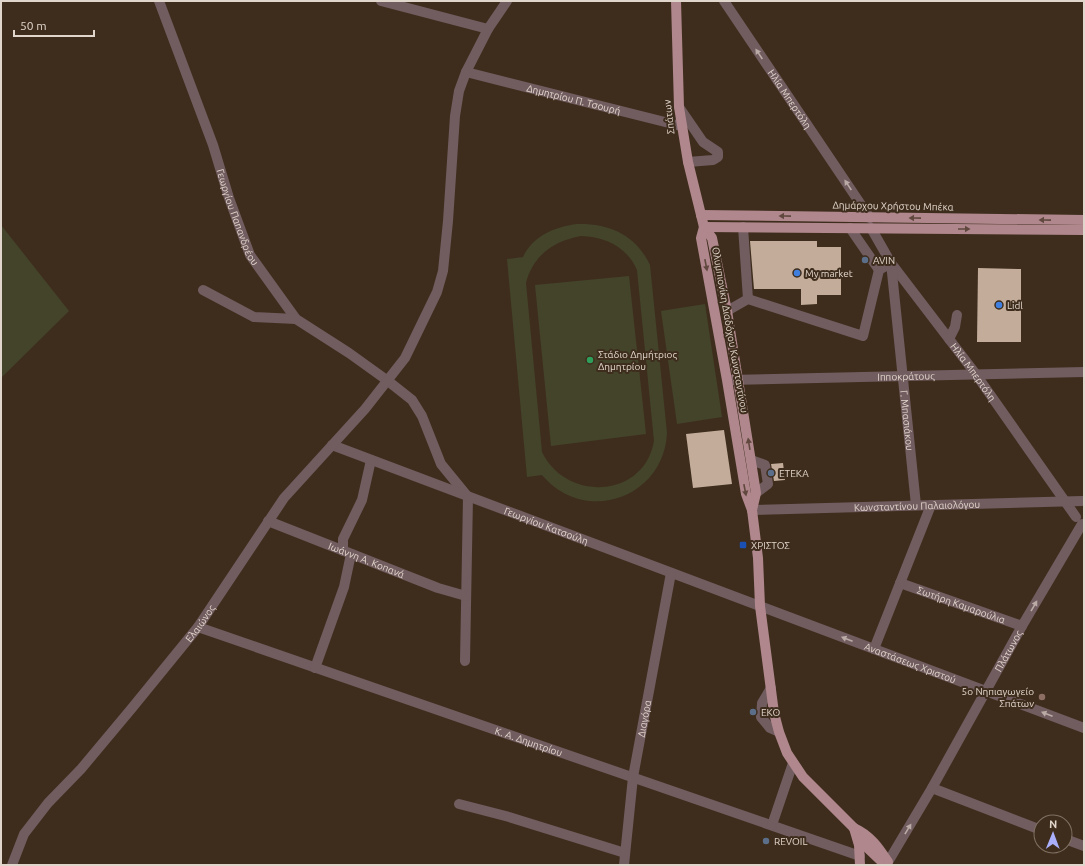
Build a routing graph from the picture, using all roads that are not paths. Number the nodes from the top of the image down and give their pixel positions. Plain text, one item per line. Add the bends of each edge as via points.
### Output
1 (159, 1) edge
2 (381, 1) edge
3 (508, 1) edge
4 (676, 1) edge
5 (724, 1) edge
6 (488, 29) junction
7 (466, 72) junction
8 (678, 107) junction
9 (681, 126) junction
10 (688, 162) junction
11 (701, 215) junction
12 (870, 218) junction
13 (1084, 220) edge
14 (704, 227) junction
15 (743, 227) junction
16 (850, 228) junction
17 (871, 228) junction
18 (1084, 230) edge
19 (891, 263) junction
20 (879, 270) junction
21 (203, 290) dead end
22 (748, 299) junction
23 (727, 311) junction
24 (957, 315) dead end
25 (296, 319) junction
26 (949, 339) junction
27 (1084, 372) edge
28 (975, 373) junction
29 (902, 377) junction
30 (727, 380) junction
31 (739, 380) junction
32 (388, 381) junction
33 (332, 446) junction
34 (371, 460) junction
35 (468, 497) junction
36 (1083, 500) edge
37 (1064, 501) junction
38 (916, 505) junction
39 (931, 505) junction
40 (752, 510) junction
41 (268, 521) junction
42 (1080, 522) edge
43 (347, 553) junction
44 (671, 572) junction
45 (900, 583) junction
46 (466, 596) junction
47 (760, 606) junction
48 (1022, 626) junction
49 (198, 627) junction
50 (874, 649) junction
51 (465, 660) dead end
52 (315, 668) junction
53 (987, 691) junction
54 (1084, 728) edge
55 (793, 763) junction
56 (633, 777) junction
57 (932, 788) junction
58 (459, 804) dead end
59 (772, 826) junction
60 (1033, 827) edge
61 (854, 828) junction
62 (857, 838) junction
63 (1073, 842) edge
64 (1084, 846) edge
65 (625, 853) junction
66 (861, 862) edge
67 (887, 862) edge
68 (12, 865) edge
69 (624, 865) edge

1 - 25 street, Γεωργίου Παπανδρέου via 213,145 250,255
2 - 6 street
3 - 6 street, Ελαιώνος
4 - 8 main road, Σπάτων
12 -> 5 street, Ηλία Μπερτόλη
6 - 7 street, Ελαιώνος
7 - 9 street, Δημητρίου Π. Τσουρή
7 - 32 street, Ελαιώνος via 455,116 448,221 443,271 438,292 405,358
8 - 9 main road, Σπάτων
8 - 10 street via 703,142 718,152 718,158 713,160
9 - 10 main road, Σπάτων
10 - 11 main road, Σπάτων
12 -> 11 main road, Δημάρχου Χρήστου Μπέκα
11 - 14 main road, Σπάτων
13 -> 12 main road, Δημάρχου Χρήστου Μπέκα
14 - 15 main road
14 - 23 main road, Ολυμπιονίκη Διαδόχου Κωνσταντίνου via 712,238
14 -> 30 main road, Ολυμπιονίκη Διαδόχου Κωνσταντίνου via 701,238
15 - 16 main road
15 - 22 street
16 - 17 main road
16 - 20 street
17 -> 18 main road
17 - 19 street, Ηλία Μπερτόλη
19 - 20 street
19 - 26 street, Ηλία Μπερτόλη
19 - 29 street, Γ. Μπασιάκου
20 - 22 street via 863,336
21 - 25 street via 254,317
22 - 23 street
23 - 31 main road, Ολυμπιονίκη Διαδόχου Κωνσταντίνου
24 - 26 street
25 - 32 street, Γεωργίου Παπανδρέου
26 - 28 street, Ηλία Μπερτόλη
27 - 28 street, Ιπποκράτους
28 - 29 street, Ιπποκράτους
28 - 37 street, Ηλία Μπερτόλη
29 - 31 street, Ιπποκράτους
29 - 38 street, Γ. Μπασιάκου
30 - 31 street, Ιπποκράτους
30 -> 40 main road, Ολυμπιονίκη Διαδόχου Κωνσταντίνου via 746,494
40 -> 31 main road, Ολυμπιονίκη Διαδόχου Κωνσταντίνου via 756,493
32 - 33 street, Ελαιώνος
32 - 35 street, Γεωργίου Παπανδρέου via 412,400 422,416 441,464
33 - 34 street, Γεωργίου Κατσούλη
33 - 41 street, Ελαιώνος via 284,498
34 - 35 street, Γεωργίου Κατσούλη
34 - 43 street via 362,500 343,539
35 - 44 street, Γεωργίου Κατσούλη
35 - 46 street
36 - 37 street, Κωνσταντίνου Παλαιολόγου
36 - 42 street, Πλάτωνος via 1076,506
37 - 39 street, Κωνσταντίνου Παλαιολόγου
37 - 42 street, Ηλία Μπερτόλη
38 - 39 street, Κωνσταντίνου Παλαιολόγου
38 - 40 street, Κωνσταντίνου Παλαιολόγου
39 - 45 street
40 - 47 main road, Ολυμπιονίκη Διαδόχου Κωνσταντίνου
41 - 43 street, Ιωάννη Α. Κοπανά
41 - 49 street, Ελαιώνος
48 -> 42 street, Πλάτωνος
43 - 46 street, Ιωάννη Α. Κοπανά
43 - 52 street via 344,587
44 - 47 street, Γεωργίου Κατσούλη
44 - 56 street, Διαγόρα
45 - 48 street, Σωτήρη Καμαρούλια
45 - 50 street
46 - 51 street
50 -> 47 street, Αναστάσεως Χριστού
47 - 55 main road, Ολυμπιονίκη Διαδόχου Κωνσταντίνου via 774,713 787,754
48 - 53 street, Πλάτωνος
49 - 52 street, Κ. Α. Δημητρίου
49 - 68 street, Ελαιώνος via 122,720 48,803 24,834
50 - 53 street, Αναστάσεως Χριστού
52 - 56 street, Κ. Α. Δημητρίου
54 -> 53 street, Αναστάσεως Χριστού
53 - 57 street, Πλάτωνος
55 - 59 street
55 - 61 main road, Ολυμπιονίκη Διαδόχου Κωνσταντίνου via 803,777
56 - 59 street, Κ. Α. Δημητρίου
56 - 65 street, Διαγόρα
57 - 60 street
67 -> 57 street, Πλάτωνος
58 - 65 street
59 - 66 street, Κ. Α. Δημητρίου
61 - 62 main road, Ολυμπιονίκη Διαδόχου Κωνσταντίνου
61 - 67 main road, Ολυμπιονίκη Διαδόχου Κωνσταντίνου via 880,849
62 - 66 main road
62 - 67 main road, Ολυμπιονίκη Διαδόχου Κωνσταντίνου
63 - 64 street
65 - 69 street, Διαγόρα
66 - 67 main road

